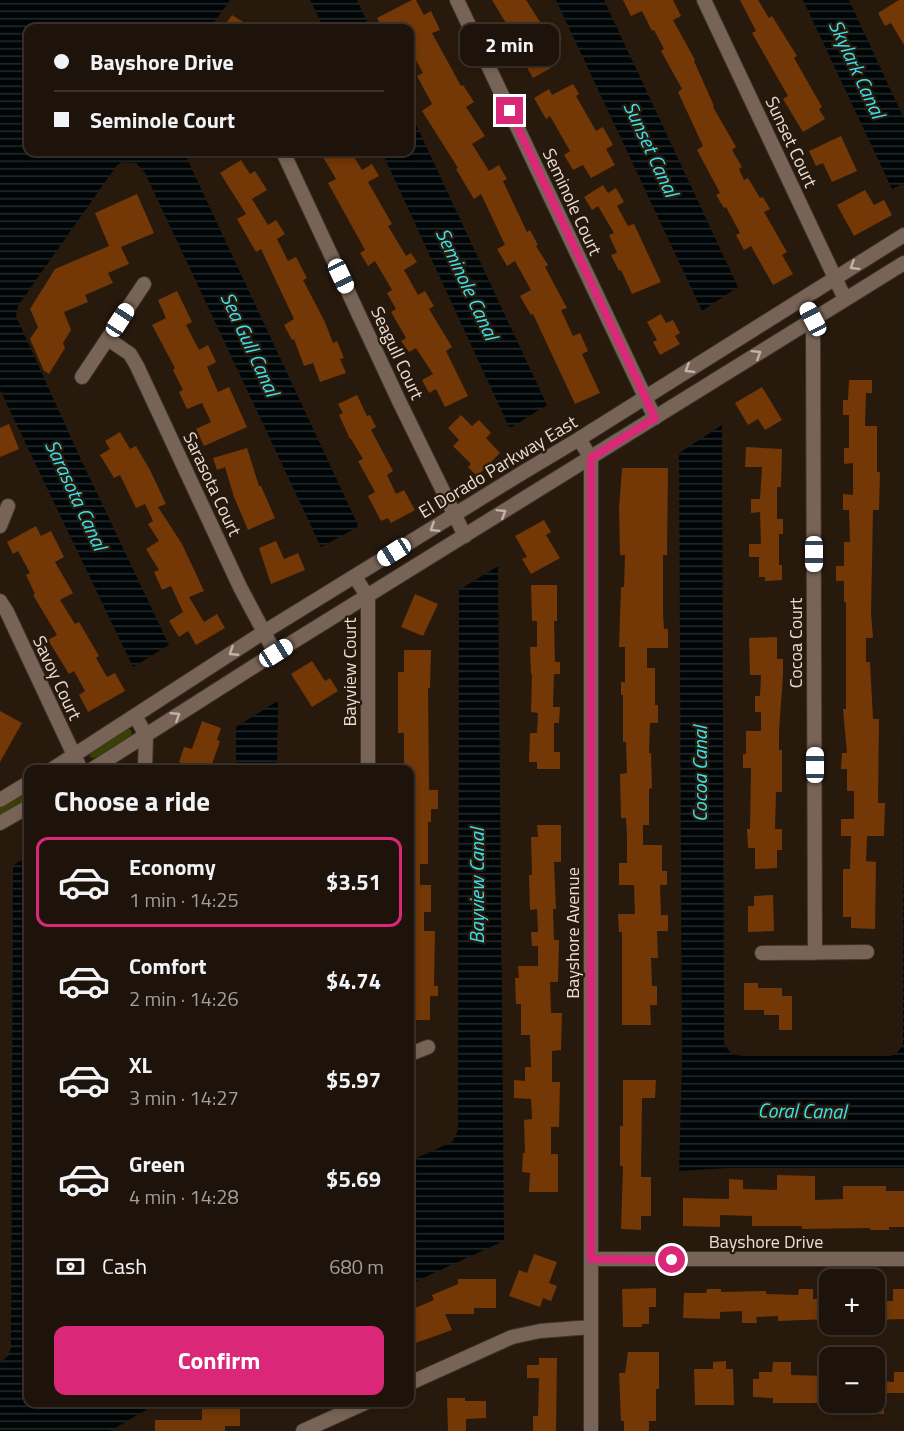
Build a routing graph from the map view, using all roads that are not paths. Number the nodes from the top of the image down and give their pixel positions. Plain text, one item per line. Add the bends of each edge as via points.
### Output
1 (457, 0) edge
2 (704, 0) edge
3 (285, 156) edge
4 (904, 235) edge
5 (904, 263) edge
6 (834, 278) junction
7 (144, 284) dead end
8 (845, 299) junction
9 (802, 300) junction
10 (813, 319) junction
11 (108, 339) junction
12 (82, 377) dead end
13 (644, 398) junction
14 (655, 418) junction
15 (579, 439) junction
16 (591, 458) junction
17 (8, 506) dead end
18 (454, 515) junction
19 (0, 526) edge
20 (465, 536) junction
21 (355, 577) junction
22 (368, 597) junction
23 (0, 601) edge
24 (264, 632) junction
25 (276, 653) junction
26 (135, 716) junction
27 (146, 735) junction
28 (73, 756) junction
29 (59, 765) edge
30 (78, 765) edge
31 (99, 765) edge
32 (145, 765) edge
33 (368, 765) edge
34 (24, 785) edge
35 (0, 800) edge
36 (24, 809) edge
37 (0, 823) edge
38 (867, 952) dead end
39 (762, 953) dead end
40 (815, 953) junction
41 (428, 1047) dead end
42 (414, 1052) edge
43 (591, 1259) junction
44 (904, 1259) edge
45 (591, 1327) junction
46 (414, 1381) edge
47 (356, 1407) edge
48 (303, 1431) edge
49 (591, 1431) edge

1 - 13 street, Seminole Court
2 - 6 street, Sunset Court
3 - 18 street, Seagull Court
4 -> 6 street, El Dorado Parkway East
5 - 8 street
6 - 8 street, Sunset Court
6 - 9 street, El Dorado Parkway East
7 - 11 street
8 - 10 street
9 - 10 street, Cocoa Court
9 -> 13 street, El Dorado Parkway East
14 -> 10 street
10 - 40 street, Cocoa Court
11 - 12 street
11 - 24 street, Sarasota Court via 130,354 137,366
13 - 14 street, Seminole Court
13 - 15 street, El Dorado Parkway East
14 - 16 street
15 - 16 street
15 - 18 street, El Dorado Parkway East
20 -> 16 street
16 - 43 street, Bayshore Avenue
17 - 19 street
18 - 20 street, Seagull Court
18 -> 21 street, El Dorado Parkway East
20 - 22 street
21 - 22 street, Bayview Court
21 - 24 street, El Dorado Parkway East
22 - 25 street
22 - 33 street, Bayview Court
23 - 28 street, Savoy Court
24 - 25 street, Sarasota Court
24 -> 26 street, El Dorado Parkway East
27 -> 25 street
26 - 27 street
26 - 28 street, El Dorado Parkway East
27 - 31 street
27 - 32 street
28 - 29 street, El Dorado Parkway East
28 - 30 street, Savoy Court
34 - 35 street
36 - 37 street
38 - 40 street
39 - 40 street
41 - 42 street
43 - 44 street, Bayshore Drive
43 - 45 street, Bayshore Avenue
45 - 46 street via 512,1337
45 - 49 street, Bayshore Avenue
47 - 48 street

